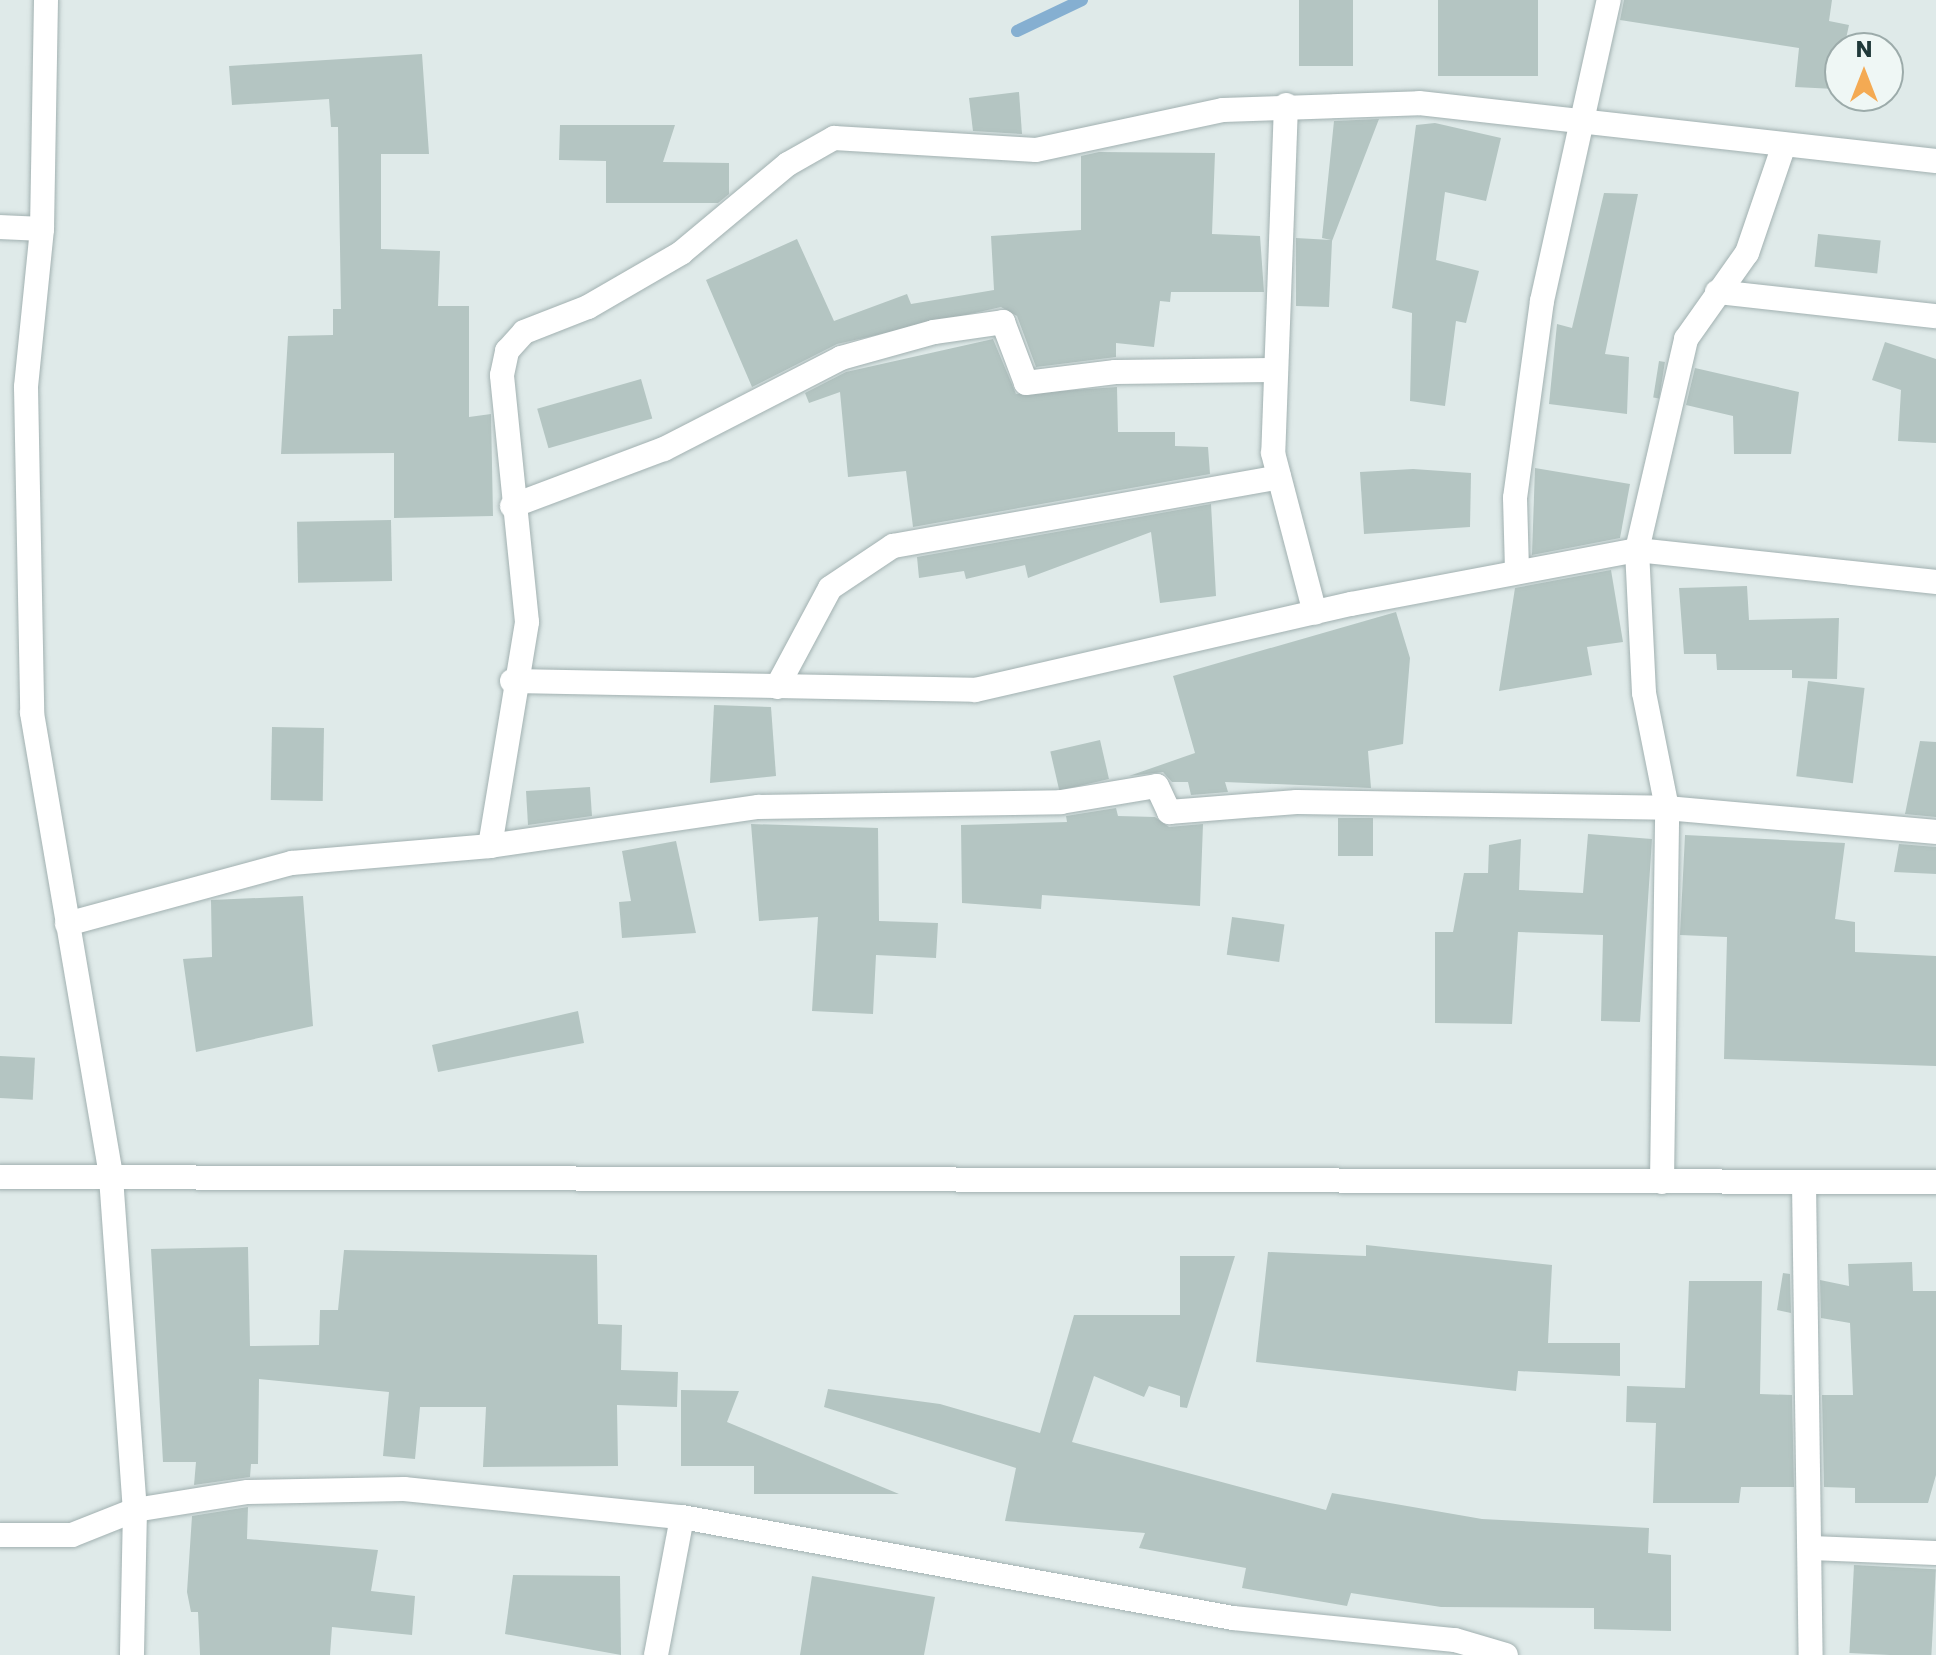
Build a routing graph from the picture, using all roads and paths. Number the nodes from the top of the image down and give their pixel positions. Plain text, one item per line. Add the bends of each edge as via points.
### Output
1 (46, 0) edge
2 (1609, 0) edge
3 (1286, 105) junction
4 (1584, 118) junction
5 (1783, 148) junction
6 (1936, 161) edge
7 (0, 227) edge
8 (42, 229) junction
9 (1717, 292) junction
10 (1936, 316) edge
11 (1271, 370) junction
12 (1279, 477) junction
13 (512, 506) junction
14 (1637, 550) junction
15 (1517, 570) junction
16 (1936, 582) edge
17 (1315, 613) junction
18 (512, 681) junction
19 (777, 687) junction
20 (1667, 808) junction
21 (1936, 832) edge
22 (490, 846) junction
23 (67, 924) junction
24 (0, 1177) edge
25 (111, 1177) junction
26 (1662, 1182) junction
27 (1936, 1182) edge
28 (1804, 1183) junction
29 (135, 1510) junction
30 (682, 1517) junction
31 (0, 1535) edge
32 (1811, 1548) junction
33 (1936, 1553) edge
34 (132, 1655) edge
35 (656, 1655) edge
36 (1506, 1655) edge
37 (1811, 1655) edge

1 - 8 street
2 - 4 street
3 - 4 street via 1419,103
3 - 11 street
3 - 13 street via 1136,124 1036,150 834,138 788,164 681,253 588,307 524,332 507,351
4 - 5 street
4 - 15 street via 1542,301 1515,498
5 - 6 street
5 - 9 street via 1747,253
7 - 8 street
8 - 23 street via 26,387 32,713
9 - 10 street
9 - 14 street via 1686,339
11 - 12 street
11 - 13 street via 1115,372 1026,383 1003,322 934,332 841,358 664,449
12 - 17 street
12 - 19 street via 893,546 830,588
13 - 18 street via 527,622
14 - 15 street
14 - 16 street
14 - 20 street via 1644,693
15 - 17 street
17 - 19 street via 975,690
18 - 19 street
18 - 22 street
20 - 21 street
20 - 22 street via 1297,802 1169,812 1157,786 1061,802 758,807
20 - 26 street
22 - 23 street via 292,863
23 - 25 street
24 - 25 street
25 - 26 street
25 - 29 street
26 - 28 street
27 - 28 street
28 - 32 street
29 - 30 street via 248,1492 404,1489
29 - 31 street via 72,1535
29 - 34 street
30 - 35 street
30 - 36 street via 1233,1618 1455,1640
32 - 33 street
32 - 37 street

